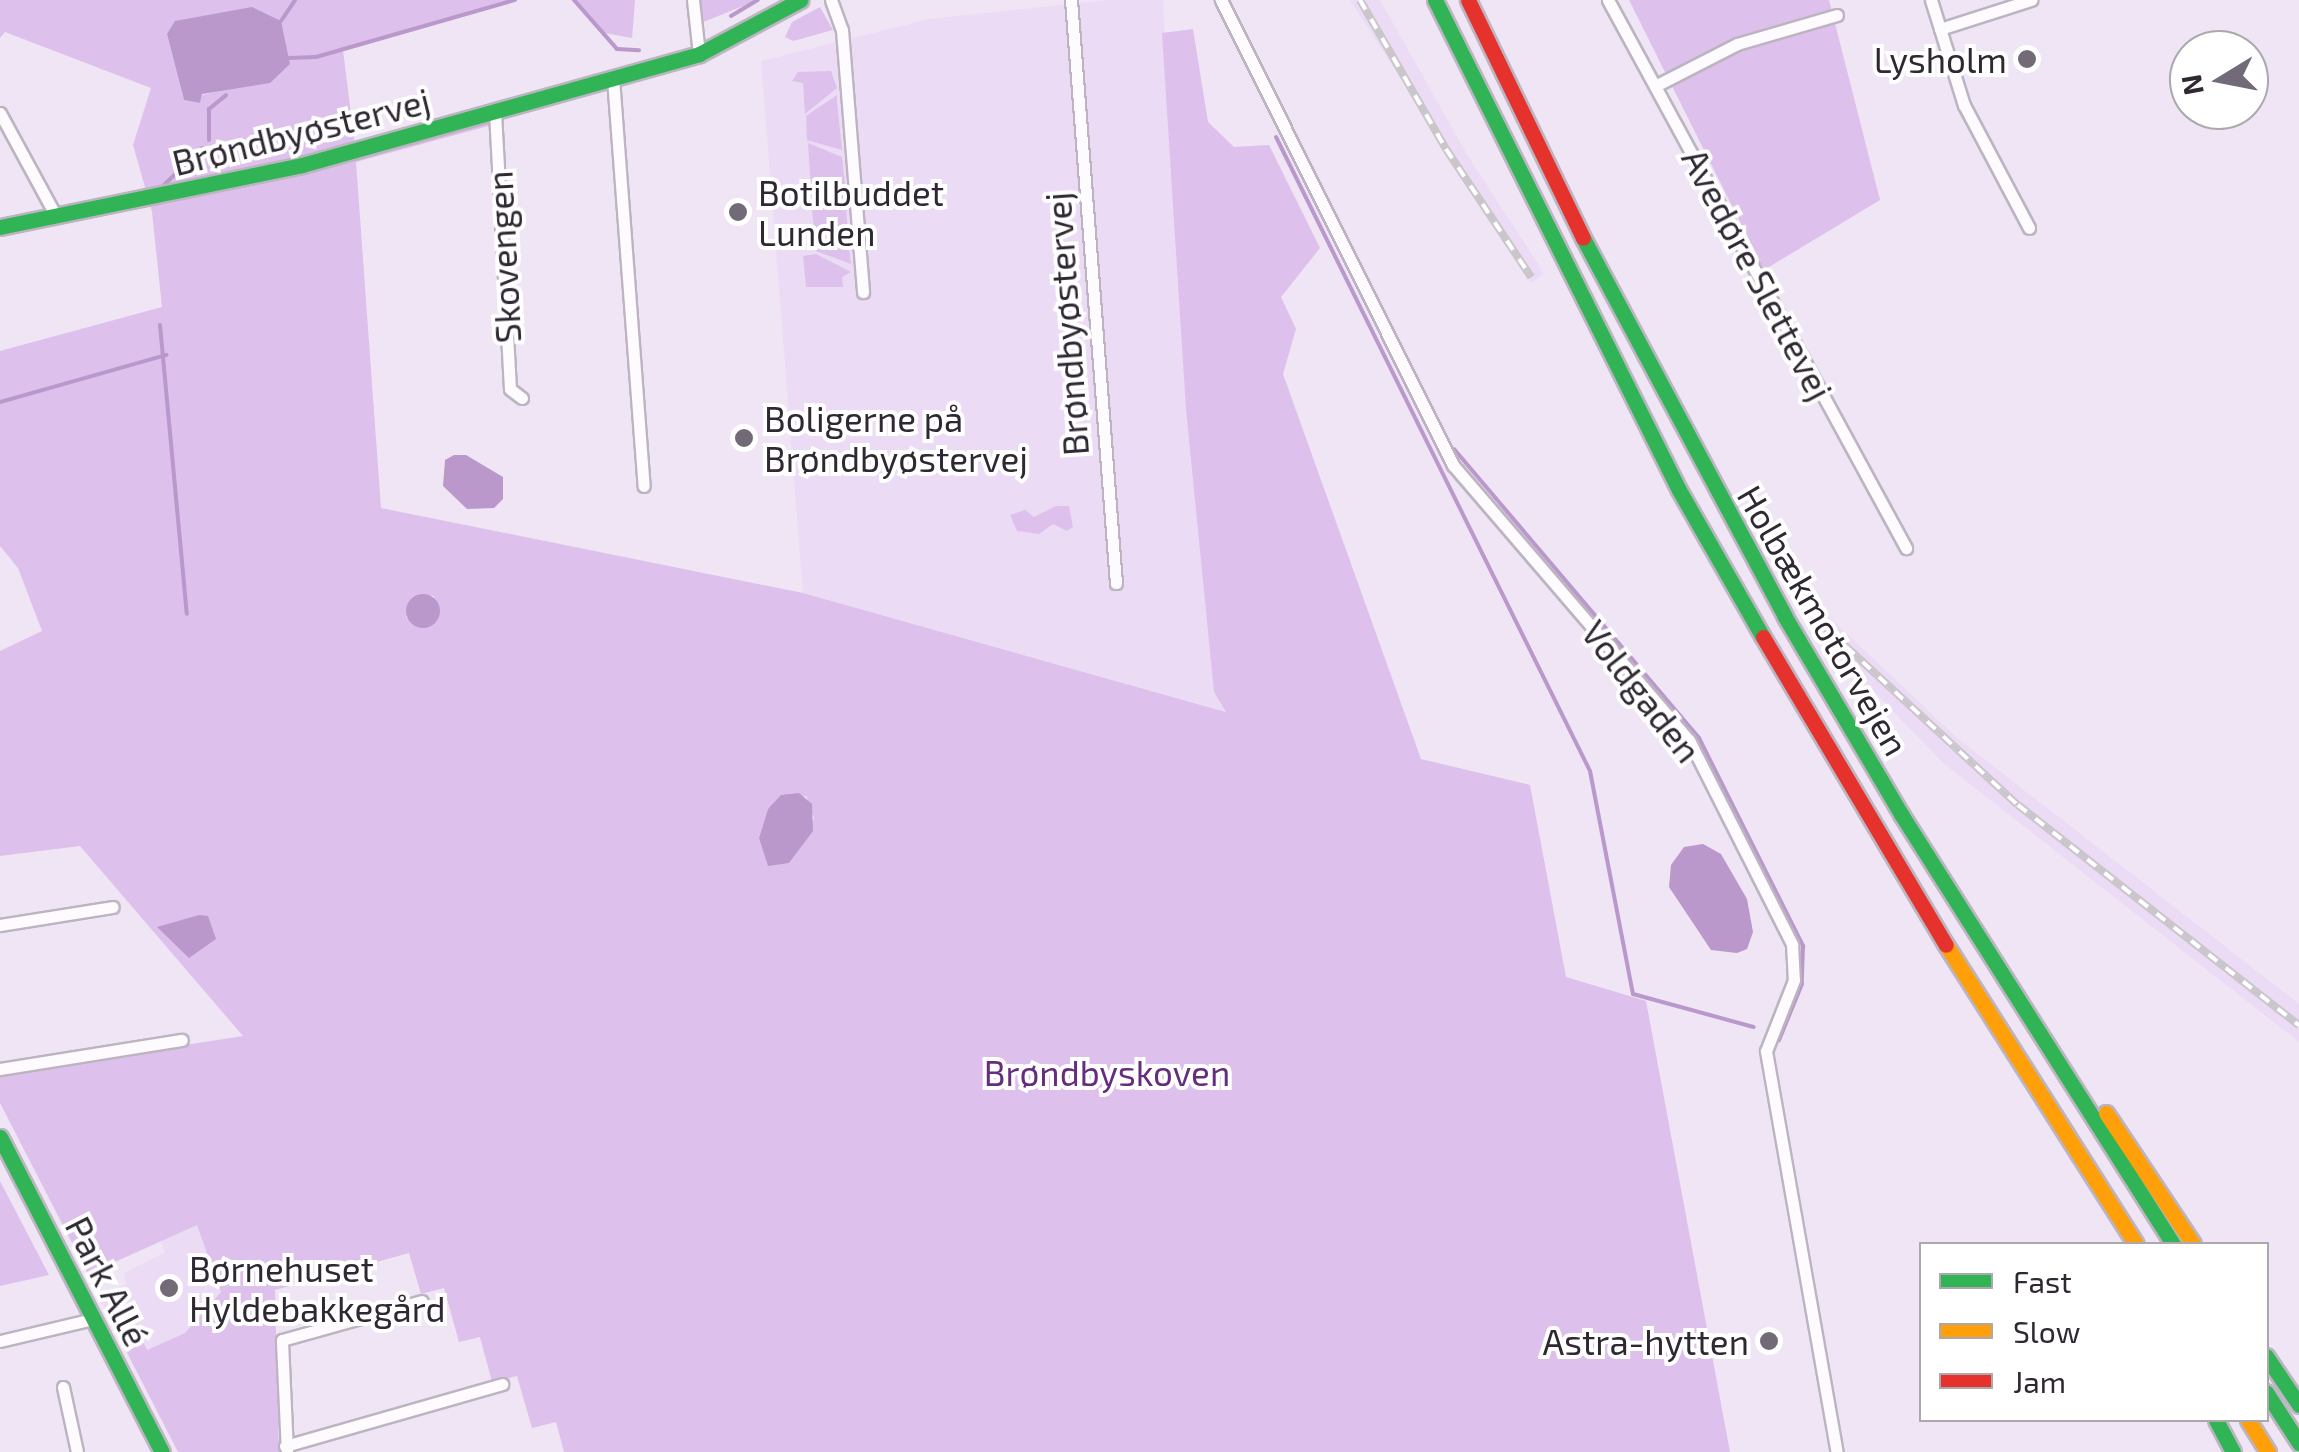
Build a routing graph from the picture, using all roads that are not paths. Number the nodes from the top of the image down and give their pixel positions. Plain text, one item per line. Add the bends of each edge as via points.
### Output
1 (693, 0) edge
2 (800, 0) edge
3 (831, 0) edge
4 (1071, 0) edge
5 (1221, 0) edge
6 (1436, 0) edge
7 (1468, 0) edge
8 (1608, 0) edge
9 (1931, 0) edge
10 (2031, 0) edge
11 (1837, 15) dead end
12 (1940, 29) junction
13 (699, 54) junction
14 (612, 78) junction
15 (1657, 85) junction
16 (495, 112) junction
17 (0, 113) edge
18 (56, 216) junction
19 (0, 227) edge
20 (2030, 228) dead end
21 (863, 292) dead end
22 (522, 398) dead end
23 (644, 486) dead end
24 (1906, 548) dead end
25 (1116, 583) dead end
26 (114, 907) dead end
27 (0, 924) edge
28 (2014, 992) junction
29 (182, 1040) dead end
30 (0, 1069) edge
31 (2033, 1082) junction
32 (0, 1137) edge
33 (2119, 1242) edge
34 (2135, 1242) edge
35 (2172, 1242) edge
36 (2192, 1242) edge
37 (422, 1301) dead end
38 (93, 1319) junction
39 (0, 1341) edge
40 (2269, 1361) edge
41 (502, 1384) dead end
42 (63, 1388) dead end
43 (2269, 1397) edge
44 (2299, 1406) edge
45 (2217, 1422) edge
46 (2249, 1422) edge
47 (2299, 1443) edge
48 (286, 1449) edge
49 (76, 1452) edge
50 (162, 1452) edge
51 (1837, 1452) edge
52 (2233, 1452) edge
53 (2268, 1452) edge

1 - 13 street
2 - 13 main road, Brøndbyøstervej
3 - 21 street via 842,30
4 - 25 street, Brøndbyøstervej
5 - 51 street, Voldgaden via 1452,464 1689,740 1792,944 1794,980 1766,1051
6 - 31 main road, Holbækmotorvejen via 1678,490 1873,830
7 - 28 main road, Holbækmotorvejen via 1714,490 1901,814
8 - 15 street, Avedøre Slettevej
9 - 12 street
10 - 12 street
11 - 15 street via 1737,44
12 - 20 street via 1964,104
13 - 14 main road, Brøndbyøstervej
14 - 16 main road, Brøndbyøstervej
14 - 23 street
15 - 24 street, Avedøre Slettevej
16 - 18 main road, Brøndbyøstervej via 223,184
16 - 22 street, Skovengen via 510,388
17 - 18 street
18 - 19 main road, Brøndbyøstervej
26 - 27 street
28 - 35 main road, Holbækmotorvejen
28 - 36 main road via 2071,1060
29 - 30 street
31 - 33 main road
31 - 34 main road, Holbækmotorvejen
32 - 38 main road, Park Allé
37 - 48 street via 282,1340
38 - 39 street
38 - 50 main road, Park Allé
40 - 44 main road
41 - 48 street
42 - 49 street
43 - 47 main road
45 - 52 main road
46 - 53 main road

